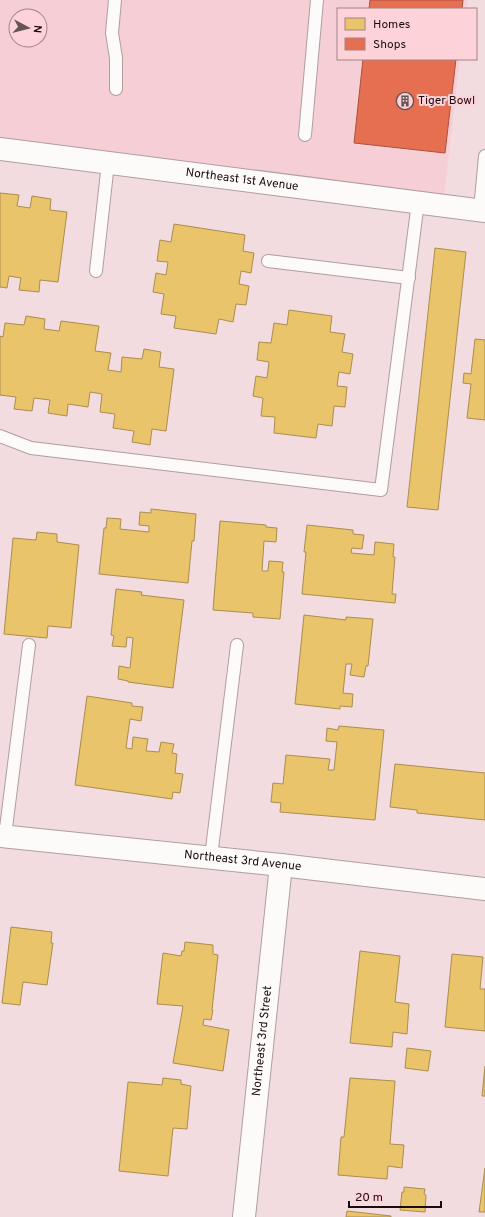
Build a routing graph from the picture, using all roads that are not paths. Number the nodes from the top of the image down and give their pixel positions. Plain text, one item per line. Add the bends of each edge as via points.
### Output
1 (114, 0) edge
2 (317, 0) edge
3 (116, 89) dead end
4 (305, 135) dead end
5 (0, 149) edge
6 (485, 156) edge
7 (485, 160) edge
8 (108, 163) junction
9 (418, 202) junction
10 (482, 210) edge
11 (268, 261) dead end
12 (96, 271) dead end
13 (408, 278) junction
14 (0, 436) edge
15 (29, 645) dead end
16 (237, 645) dead end
17 (2, 836) edge
18 (211, 857) junction
19 (281, 865) junction
20 (485, 889) edge
21 (244, 1217) edge

1 - 3 lane via 112,33 116,58
2 - 4 lane
5 - 8 street, Northeast 1st Avenue
6 - 7 lane
7 - 10 lane
8 - 9 street, Northeast 1st Avenue
8 - 12 lane
9 - 10 street, Northeast 1st Avenue
9 - 13 lane
11 - 13 lane
13 - 14 lane via 382,490 30,448
15 - 17 lane
16 - 18 lane
17 - 18 street, Northeast 3rd Avenue
18 - 19 street, Northeast 3rd Avenue
19 - 20 street, Northeast 3rd Avenue
19 - 21 street, Northeast 3rd Street

